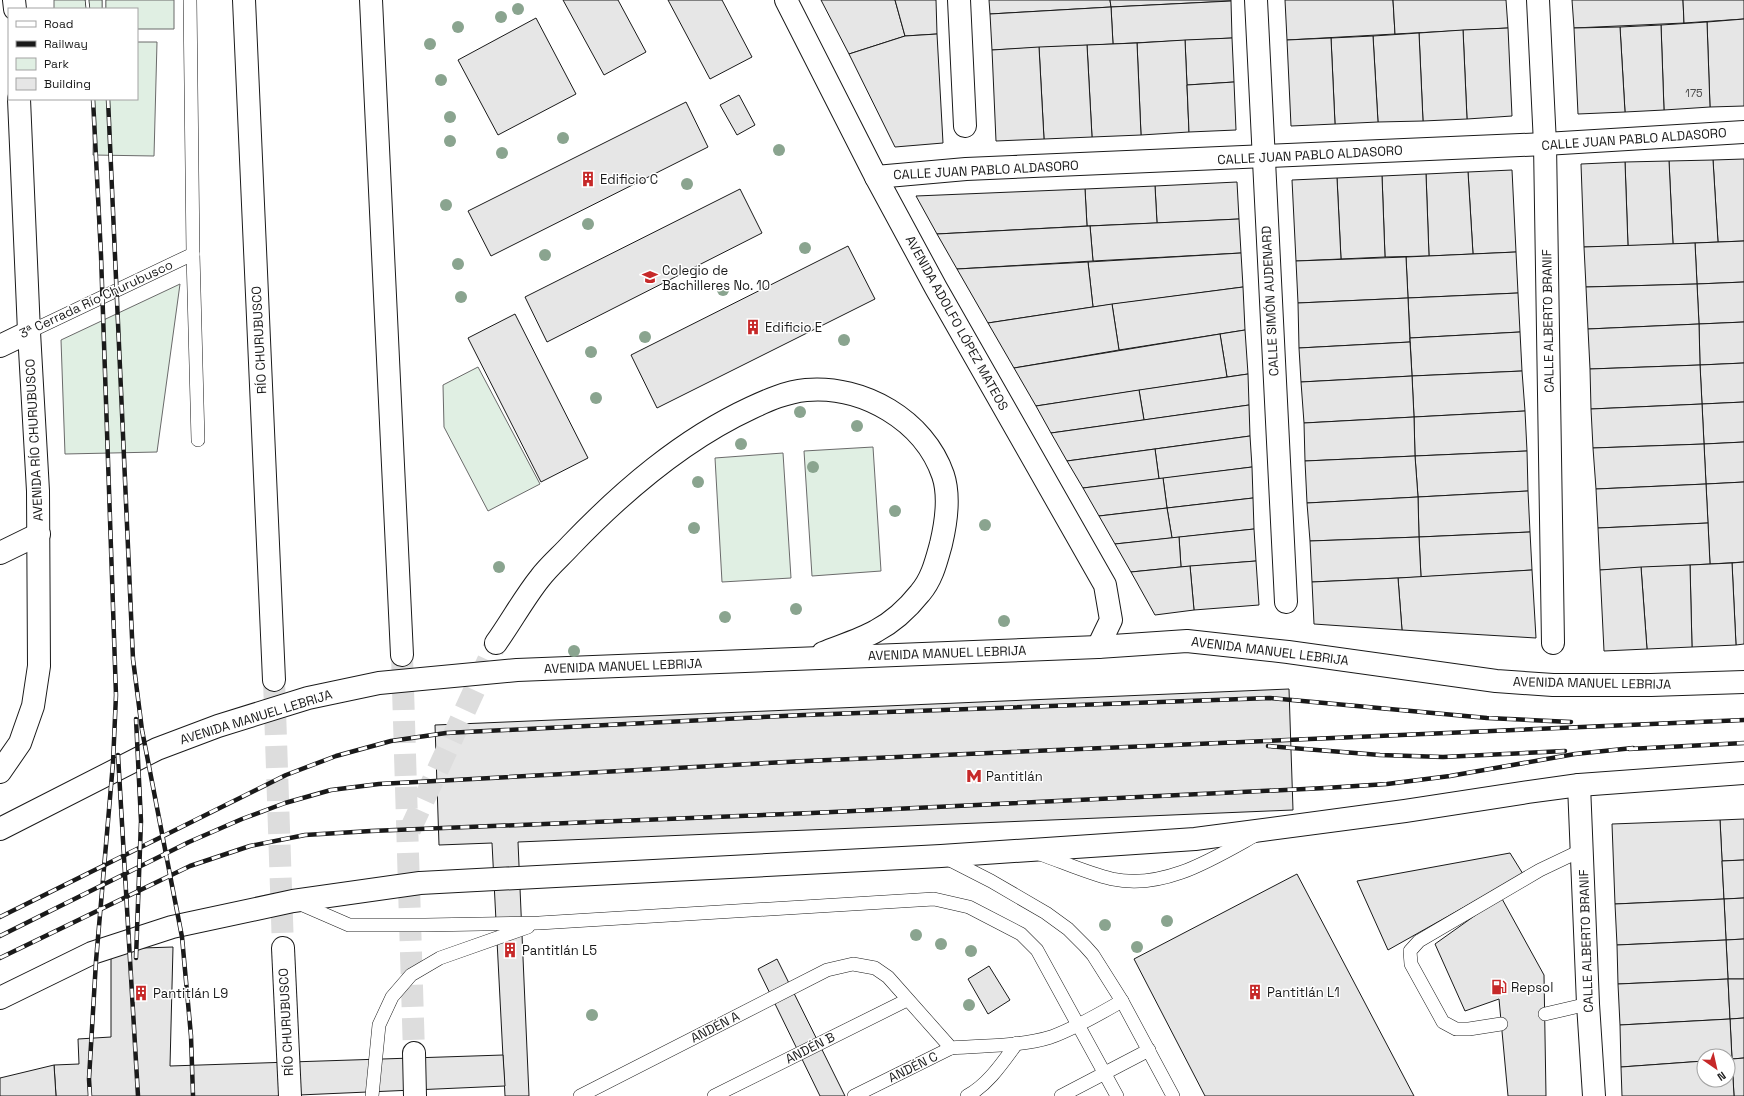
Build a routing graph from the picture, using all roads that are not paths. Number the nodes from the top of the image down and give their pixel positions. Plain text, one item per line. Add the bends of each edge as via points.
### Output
1 (190, 0) edge
2 (244, 0) edge
3 (372, 0) edge
4 (786, 0) edge
5 (960, 0) edge
6 (1256, 0) edge
7 (1538, 0) edge
8 (19, 100) edge
9 (965, 126) dead end
10 (1744, 132) edge
11 (1545, 144) junction
12 (1263, 157) junction
13 (876, 177) junction
14 (193, 254) junction
15 (29, 332) junction
16 (0, 346) edge
17 (198, 440) dead end
18 (39, 534) junction
19 (0, 553) edge
20 (1286, 602) dead end
21 (496, 643) tunnel mouth
22 (1553, 643) dead end
23 (1098, 647) junction
24 (402, 655) tunnel mouth
25 (808, 659) junction
26 (274, 680) tunnel mouth
27 (1744, 682) edge
28 (0, 772) edge
29 (1744, 773) edge
30 (1579, 785) junction
31 (0, 829) edge
32 (1264, 831) junction
33 (1031, 850) junction
34 (1582, 850) junction
35 (941, 856) junction
36 (293, 900) junction
37 (539, 923) junction
38 (282, 948) tunnel mouth
39 (0, 998) edge
40 (907, 1000) junction
41 (1122, 1002) junction
42 (1588, 1004) junction
43 (1545, 1014) dead end
44 (1501, 1024) dead end
45 (1079, 1025) junction
46 (1016, 1043) junction
47 (951, 1048) junction
48 (1149, 1050) junction
49 (414, 1053) tunnel mouth
50 (1105, 1073) junction
51 (290, 1096) edge
52 (372, 1096) edge
53 (415, 1096) edge
54 (580, 1096) edge
55 (714, 1096) edge
56 (854, 1096) edge
57 (967, 1096) edge
58 (1061, 1096) edge
59 (1117, 1096) edge
60 (1173, 1096) edge
61 (1594, 1096) edge

1 - 14 lane
2 - 26 main road, RÍO CHURUBUSCO
3 - 24 main road
4 - 13 main road, AVENIDA ADOLFO LÓPEZ MATEOS
5 - 9 main road
6 - 12 main road, CALLE SIMÓN AUDENARD
7 - 11 main road, CALLE ALBERTO BRANIF
8 - 15 main road, AVENIDA RÍO CHURUBUSCO
10 - 11 main road, CALLE JUAN PABLO ALDASORO
11 - 12 main road, CALLE JUAN PABLO ALDASORO
11 - 22 main road, CALLE ALBERTO BRANIF
12 - 13 main road, CALLE JUAN PABLO ALDASORO via 966,169
12 - 20 main road, CALLE SIMÓN AUDENARD
13 - 23 main road, AVENIDA ADOLFO LÓPEZ MATEOS via 936,288 1105,585 1111,620
14 - 15 lane, 3ª Cerrada Río Churubusco
14 - 17 lane
15 - 16 main road, 3ª Cerrada Río Churubusco
15 - 18 main road, AVENIDA RÍO CHURUBUSCO
18 - 19 main road
18 - 28 main road, AVENIDA RÍO CHURUBUSCO via 39,666 33,706 20,743
21 - 25 main road via 540,577 602,513 674,453 722,421 774,397 805,390 837,390 875,402 904,421 928,444 943,476 947,510 935,568 921,592 901,613 877,631
23 - 25 main road, AVENIDA MANUEL LEBRIJA
23 - 27 main road, AVENIDA MANUEL LEBRIJA via 1187,641 1288,652 1496,681 1554,685
25 - 31 main road, AVENIDA MANUEL LEBRIJA via 517,670 379,684 308,698 218,726 157,749
29 - 30 main road
30 - 32 main road
30 - 34 main road, CALLE ALBERTO BRANIF
32 - 33 main road via 1195,839
32 - 33 lane via 1194,868 1141,881 1112,879
33 - 35 main road
34 - 42 main road, CALLE ALBERTO BRANIF
34 - 44 lane via 1540,870 1419,941 1410,951 1411,964 1443,1022 1456,1029
35 - 36 main road via 420,883
35 - 41 lane via 991,881 1068,929 1093,955
36 - 37 lane via 349,925
36 - 39 main road via 172,927 92,953
37 - 45 lane via 934,899 969,907 1021,934 1037,950
37 - 52 lane via 440,958 411,975 392,997 379,1025
38 - 51 main road, RÍO CHURUBUSCO
40 - 47 lane
40 - 54 lane, ANDÉN A via 888,976 875,968 853,964 827,970
40 - 55 lane, ANDÉN B
41 - 45 lane
41 - 48 lane
42 - 43 lane
42 - 61 main road, CALLE ALBERTO BRANIF
45 - 46 lane via 1051,1036
45 - 50 lane
46 - 47 lane
46 - 57 lane via 1000,1066
47 - 56 lane, ANDÉN C
48 - 50 lane
48 - 60 lane
49 - 53 main road
50 - 58 lane
50 - 59 lane

